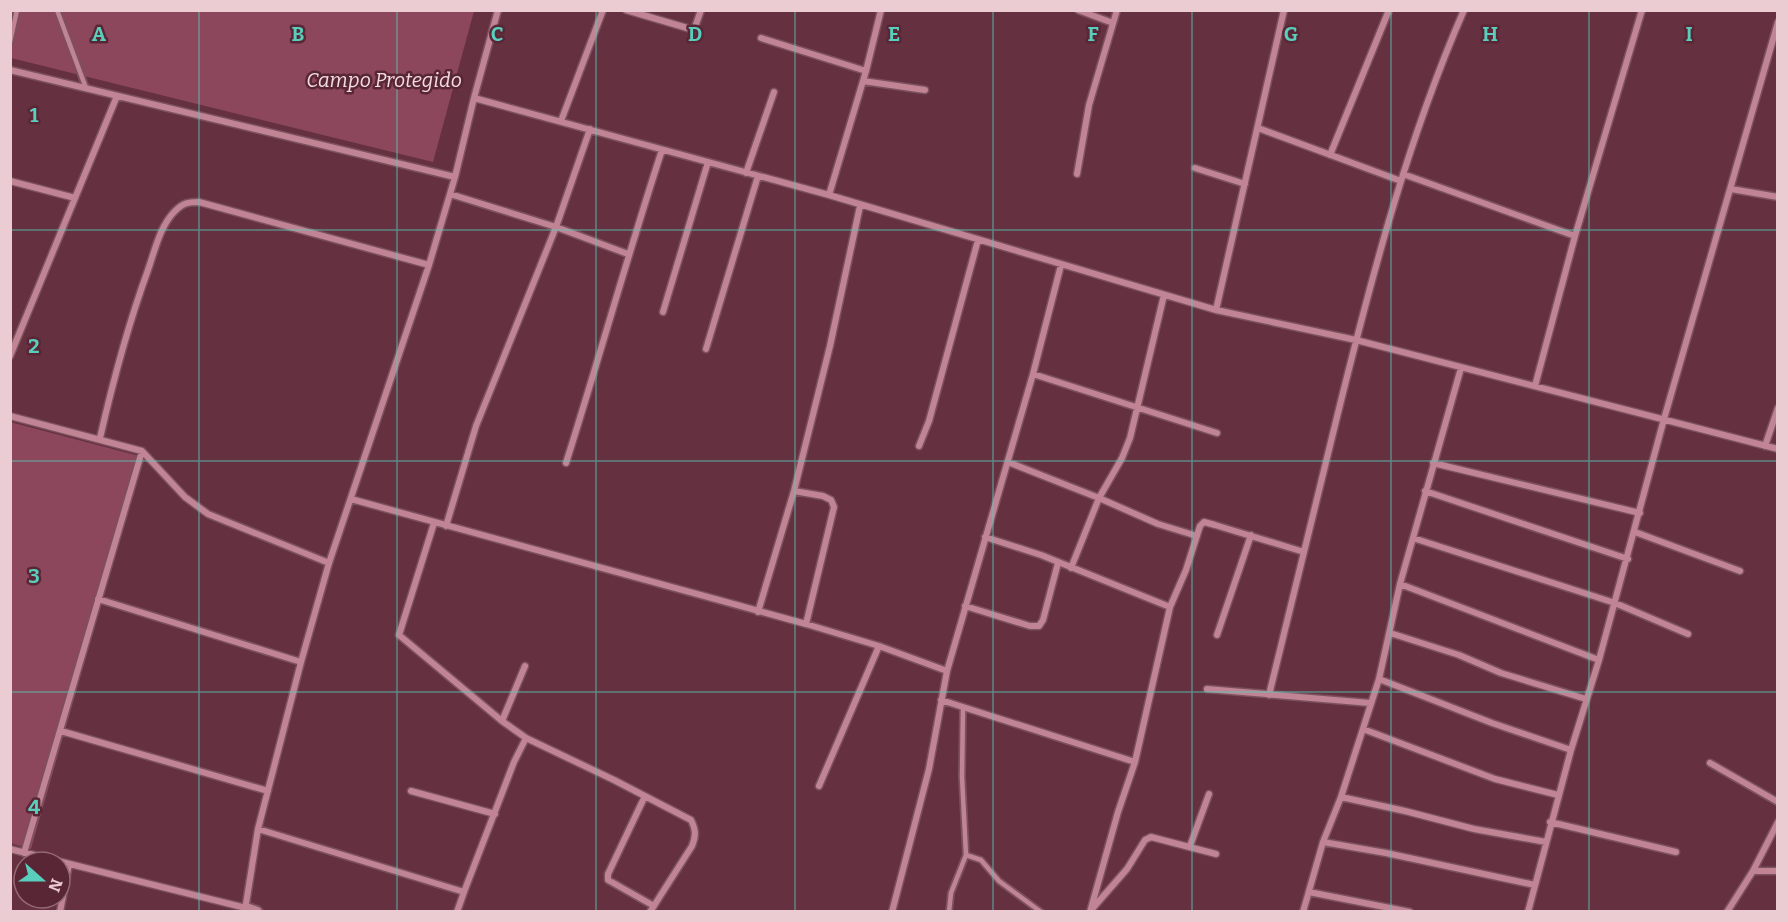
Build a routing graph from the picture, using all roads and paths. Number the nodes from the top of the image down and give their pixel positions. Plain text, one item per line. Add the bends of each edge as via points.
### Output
1 (17, 10) edge
2 (57, 10) edge
3 (498, 10) edge
4 (603, 10) edge
5 (626, 10) edge
6 (701, 10) edge
7 (881, 10) edge
8 (1078, 10) edge
9 (1117, 10) edge
10 (1284, 10) edge
11 (1389, 10) edge
12 (1464, 10) edge
13 (1642, 10) edge
14 (1113, 22) junction
15 (1778, 22) edge
16 (1776, 33) edge
17 (761, 38) dead end
18 (10, 42) edge
19 (10, 70) edge
20 (866, 71) junction
21 (863, 81) junction
22 (86, 88) junction
23 (925, 90) dead end
24 (774, 92) dead end
25 (117, 96) junction
26 (474, 98) junction
27 (561, 121) junction
28 (1258, 128) junction
29 (590, 129) junction
30 (662, 150) junction
31 (1330, 155) junction
32 (708, 162) junction
33 (1195, 168) dead end
34 (746, 173) junction
35 (1077, 174) dead end
36 (1403, 174) junction
37 (758, 176) junction
38 (455, 177) junction
39 (10, 181) edge
40 (1401, 181) junction
41 (1245, 184) junction
42 (1731, 189) junction
43 (450, 194) junction
44 (829, 195) junction
45 (1778, 197) edge
46 (75, 198) junction
47 (860, 206) junction
48 (555, 227) junction
49 (1575, 236) junction
50 (978, 240) junction
51 (628, 254) junction
52 (429, 265) junction
53 (1061, 265) junction
54 (1164, 295) junction
55 (1216, 310) junction
56 (663, 312) dead end
57 (1356, 340) junction
58 (706, 349) dead end
59 (10, 356) edge
60 (1461, 368) junction
61 (1033, 374) junction
62 (1535, 386) junction
63 (1137, 407) junction
64 (1778, 408) edge
65 (10, 416) edge
66 (1664, 419) junction
67 (1217, 433) dead end
68 (100, 438) junction
69 (919, 446) dead end
70 (1765, 446) junction
71 (1778, 449) edge
72 (142, 451) junction
73 (1008, 462) junction
74 (566, 463) dead end
75 (1433, 463) junction
76 (794, 491) junction
77 (1425, 491) junction
78 (1099, 498) junction
79 (351, 499) junction
80 (1640, 513) junction
81 (434, 522) junction
82 (446, 526) junction
83 (1635, 532) junction
84 (1251, 535) junction
85 (1197, 536) junction
86 (985, 537) junction
87 (1413, 537) junction
88 (1304, 552) junction
89 (1628, 559) junction
90 (329, 563) junction
91 (1058, 563) junction
92 (1071, 568) junction
93 (1740, 571) dead end
94 (1400, 584) junction
95 (98, 599) junction
96 (1615, 603) junction
97 (965, 606) junction
98 (1170, 607) junction
99 (758, 612) junction
100 (806, 624) junction
101 (1390, 633) junction
102 (1688, 634) dead end
103 (1217, 635) dead end
104 (879, 646) junction
105 (1599, 660) junction
106 (301, 662) junction
107 (525, 666) dead end
108 (947, 671) junction
109 (1378, 679) junction
110 (1207, 689) dead end
111 (1269, 695) junction
112 (1586, 699) junction
113 (941, 700) junction
114 (1370, 703) junction
115 (963, 707) junction
116 (502, 721) junction
117 (1363, 729) junction
118 (61, 731) junction
119 (526, 738) junction
120 (1570, 750) junction
121 (1135, 762) junction
122 (1710, 763) dead end
123 (819, 786) dead end
124 (268, 791) junction
125 (411, 791) dead end
126 (1209, 794) dead end
127 (1558, 795) junction
128 (645, 796) junction
129 (1341, 797) junction
130 (1778, 802) edge
131 (495, 814) junction
132 (1550, 822) junction
133 (1778, 822) edge
134 (258, 829) junction
135 (1546, 842) junction
136 (1323, 843) junction
137 (1190, 846) junction
138 (25, 850) edge
139 (1676, 852) dead end
140 (1216, 854) dead end
141 (966, 855) junction
142 (72, 865) edge
143 (1753, 871) junction
144 (1778, 871) edge
145 (1535, 885) junction
146 (464, 892) junction
147 (1309, 892) junction
148 (652, 909) edge
149 (1727, 910) edge
150 (249, 911) edge
151 (457, 912) edge
152 (892, 912) edge
153 (949, 912) edge
154 (1041, 912) edge
155 (1090, 912) edge
156 (1303, 912) edge
157 (1410, 912) edge
158 (1528, 912) edge
159 (1720, 912) edge

1 - 18 lane
2 - 22 lane
3 - 26 street
4 - 27 street
5 - 6 street via 694,30
7 - 20 street
8 - 14 street
9 - 14 street
10 - 28 street
11 - 31 street
12 - 36 street
13 - 49 street
14 - 35 street via 1089,105
15 - 16 street
16 - 42 street
17 - 20 street
19 - 22 street
20 - 21 street
21 - 23 street
21 - 44 street
22 - 25 street
24 - 34 street
25 - 38 street
25 - 46 street
26 - 27 street
26 - 38 street
27 - 29 street
28 - 31 street
28 - 41 street
29 - 30 street
29 - 48 street
30 - 32 street
30 - 51 street
31 - 40 street
32 - 34 street
32 - 56 street
33 - 41 street
34 - 37 street
36 - 40 street
36 - 49 street
37 - 44 street
37 - 58 street
38 - 43 street
39 - 46 street
40 - 57 street
41 - 55 street
42 - 45 street
42 - 66 street
43 - 48 street
43 - 52 street
44 - 47 street
46 - 59 street
47 - 50 street
47 - 76 street
48 - 51 street
48 - 82 street via 476,426
49 - 62 street
50 - 53 street
50 - 69 street
51 - 74 street
52 - 68 street via 200,202 185,202 162,230 121,347
52 - 79 street
53 - 54 street
53 - 61 street
54 - 55 street
54 - 63 street
55 - 57 street
57 - 60 street
57 - 88 street
60 - 62 street
60 - 75 street
61 - 63 street
61 - 73 street
62 - 66 street
63 - 67 street
63 - 78 street via 1122,458
64 - 70 street
65 - 68 street
66 - 70 street
66 - 80 street
68 - 72 street
70 - 71 street
72 - 90 street via 202,510
72 - 95 street
73 - 78 street
73 - 86 street
75 - 77 street
75 - 80 street
76 - 99 street
76 - 100 street via 823,495 834,507
77 - 87 street
77 - 89 street
78 - 85 street
78 - 92 street
79 - 81 street
79 - 90 street
80 - 83 street
81 - 82 street
81 - 116 street via 399,635
82 - 99 street
83 - 89 street
83 - 93 street
84 - 85 street via 1204,522
84 - 88 street
84 - 103 street
85 - 98 street
86 - 91 street
86 - 97 street
87 - 94 street
87 - 96 street
88 - 111 street
89 - 96 street
90 - 106 street
91 - 92 street
91 - 97 street via 1039,626
92 - 98 street
94 - 101 street
94 - 105 street
95 - 106 street
95 - 118 street
96 - 102 street
96 - 105 street
97 - 108 street
98 - 121 street
99 - 100 street
100 - 104 street
101 - 109 street
101 - 112 street
104 - 108 street
104 - 123 street
105 - 112 street
106 - 124 street
107 - 116 street
108 - 113 street
109 - 114 street
109 - 120 street
110 - 111 street
111 - 114 street
112 - 120 street
113 - 115 street
113 - 152 street via 929,770
114 - 117 street
115 - 121 street
115 - 141 lane
116 - 119 street
117 - 127 street via 1495,779
117 - 129 street
118 - 124 street
118 - 138 street
119 - 128 street
119 - 131 street
120 - 127 street
121 - 155 street
122 - 130 street
124 - 134 street
125 - 131 street
126 - 137 street
127 - 132 street
128 - 148 street via 608,880
128 - 148 street via 691,820 696,837
129 - 135 street
129 - 136 street
131 - 146 street
132 - 135 street
132 - 139 street
133 - 143 street
134 - 146 street
134 - 150 street
135 - 145 street
136 - 145 street
136 - 147 street
137 - 140 street
137 - 155 street via 1151,837 1145,840 1127,869
141 - 153 lane via 951,893
141 - 154 lane via 981,860 999,881
142 - 150 street
143 - 144 street
143 - 149 street
145 - 158 street
146 - 151 street
147 - 156 street
147 - 157 street
149 - 159 street

